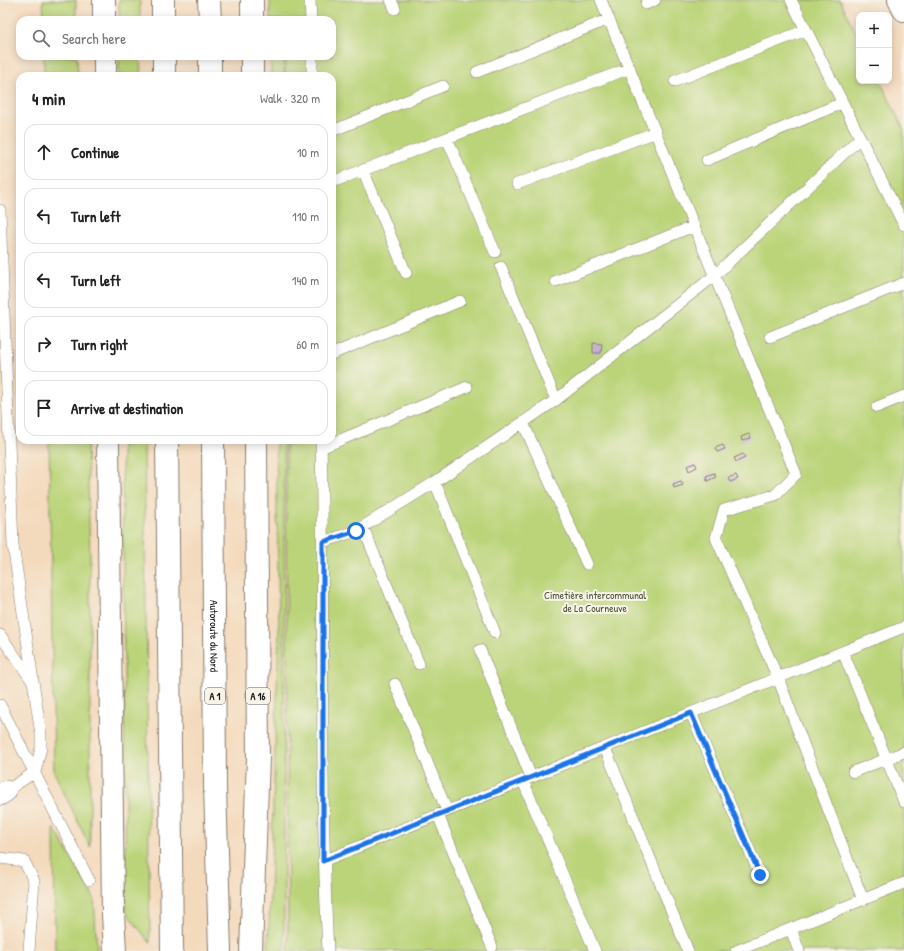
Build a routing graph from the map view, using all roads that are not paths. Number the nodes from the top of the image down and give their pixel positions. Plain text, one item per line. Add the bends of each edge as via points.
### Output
1 (104, 0) edge
2 (163, 0) edge
3 (210, 0) edge
4 (252, 0) edge
5 (310, 0) edge
6 (601, 0) edge
7 (791, 0) edge
8 (899, 0) edge
9 (904, 10) edge
10 (104, 16) edge
11 (163, 16) edge
12 (210, 16) edge
13 (252, 16) edge
14 (311, 16) edge
15 (609, 19) junction
16 (806, 30) junction
17 (105, 60) edge
18 (164, 60) edge
19 (210, 60) edge
20 (252, 60) edge
21 (312, 60) edge
22 (630, 68) junction
23 (105, 72) edge
24 (164, 72) edge
25 (210, 72) edge
26 (252, 72) edge
27 (312, 72) edge
28 (477, 72) dead end
29 (675, 81) dead end
30 (443, 86) dead end
31 (842, 103) junction
32 (336, 129) edge
33 (656, 132) junction
34 (447, 138) junction
35 (860, 138) junction
36 (707, 160) dead end
37 (363, 170) junction
38 (336, 180) edge
39 (517, 184) dead end
40 (0, 210) edge
41 (904, 225) edge
42 (694, 226) junction
43 (494, 252) dead end
44 (501, 267) dead end
45 (406, 273) dead end
46 (714, 276) junction
47 (556, 281) dead end
48 (904, 282) edge
49 (460, 301) dead end
50 (770, 337) dead end
51 (336, 352) edge
52 (467, 387) dead end
53 (904, 396) edge
54 (556, 400) junction
55 (877, 407) dead end
56 (523, 423) junction
57 (336, 438) edge
58 (5, 444) edge
59 (108, 444) edge
60 (167, 444) edge
61 (213, 444) edge
62 (256, 444) edge
63 (321, 444) edge
64 (435, 482) junction
65 (363, 527) junction
66 (323, 542) junction
67 (587, 564) dead end
68 (904, 627) edge
69 (495, 633) dead end
70 (0, 635) edge
71 (480, 650) dead end
72 (842, 652) junction
73 (419, 664) dead end
74 (778, 678) junction
75 (35, 684) junction
76 (395, 684) dead end
77 (0, 705) edge
78 (691, 713) junction
79 (605, 748) junction
80 (904, 752) edge
81 (886, 759) junction
82 (35, 772) junction
83 (853, 772) dead end
84 (527, 779) junction
85 (3, 793) edge
86 (904, 802) edge
87 (443, 813) junction
88 (0, 858) edge
89 (323, 861) junction
90 (760, 875) dead end
91 (89, 880) dead end
92 (904, 884) edge
93 (862, 900) junction
94 (791, 929) junction
95 (492, 947) dead end
96 (29, 951) edge
97 (115, 951) edge
98 (172, 951) edge
99 (220, 951) edge
100 (251, 951) edge
101 (328, 951) edge
102 (595, 951) edge
103 (688, 951) edge
104 (736, 951) edge
105 (799, 951) edge

1 - 10 main road
2 - 11 main road
3 - 12 main road
4 - 13 main road
5 - 14 lane
6 - 15 lane
7 - 16 lane
8 - 9 main road
15 - 22 lane
15 - 28 lane
16 - 29 lane
16 - 31 lane
17 - 23 main road
18 - 24 main road
19 - 25 main road
20 - 26 main road
21 - 27 lane
22 - 33 lane
22 - 34 lane
30 - 32 lane
31 - 35 lane
31 - 36 lane
33 - 39 lane
33 - 42 lane
34 - 37 lane
34 - 43 lane
35 - 41 lane
35 - 46 lane
37 - 38 lane
37 - 45 lane
40 - 58 lane
42 - 46 lane
42 - 47 lane
44 - 54 lane
46 - 54 lane
46 - 74 lane via 796,474 774,495 724,510 716,538
48 - 50 lane
49 - 51 lane
52 - 57 lane
53 - 55 lane
54 - 56 lane
56 - 64 lane
56 - 67 lane
58 - 75 lane via 13,545
59 - 97 main road
60 - 98 main road
61 - 99 main road, Autoroute du Nord / A 1 via 215,787
62 - 100 main road, A 16 via 258,758
63 - 66 lane
64 - 65 lane
64 - 69 lane
65 - 66 lane
65 - 73 lane
66 - 89 lane
68 - 72 lane
70 - 75 lane
71 - 84 lane
72 - 74 lane
72 - 81 lane
74 - 78 lane
74 - 93 lane
75 - 82 lane via 41,748
76 - 87 lane
77 - 82 lane
78 - 79 lane
78 - 90 lane
79 - 84 lane
79 - 103 lane
80 - 81 lane
81 - 83 lane
81 - 86 lane
82 - 85 lane
82 - 91 lane
84 - 87 lane
84 - 102 lane
87 - 89 lane
87 - 95 lane
88 - 96 lane via 24,861 34,881
89 - 101 lane
92 - 93 lane
93 - 94 lane
94 - 104 lane
94 - 105 lane

